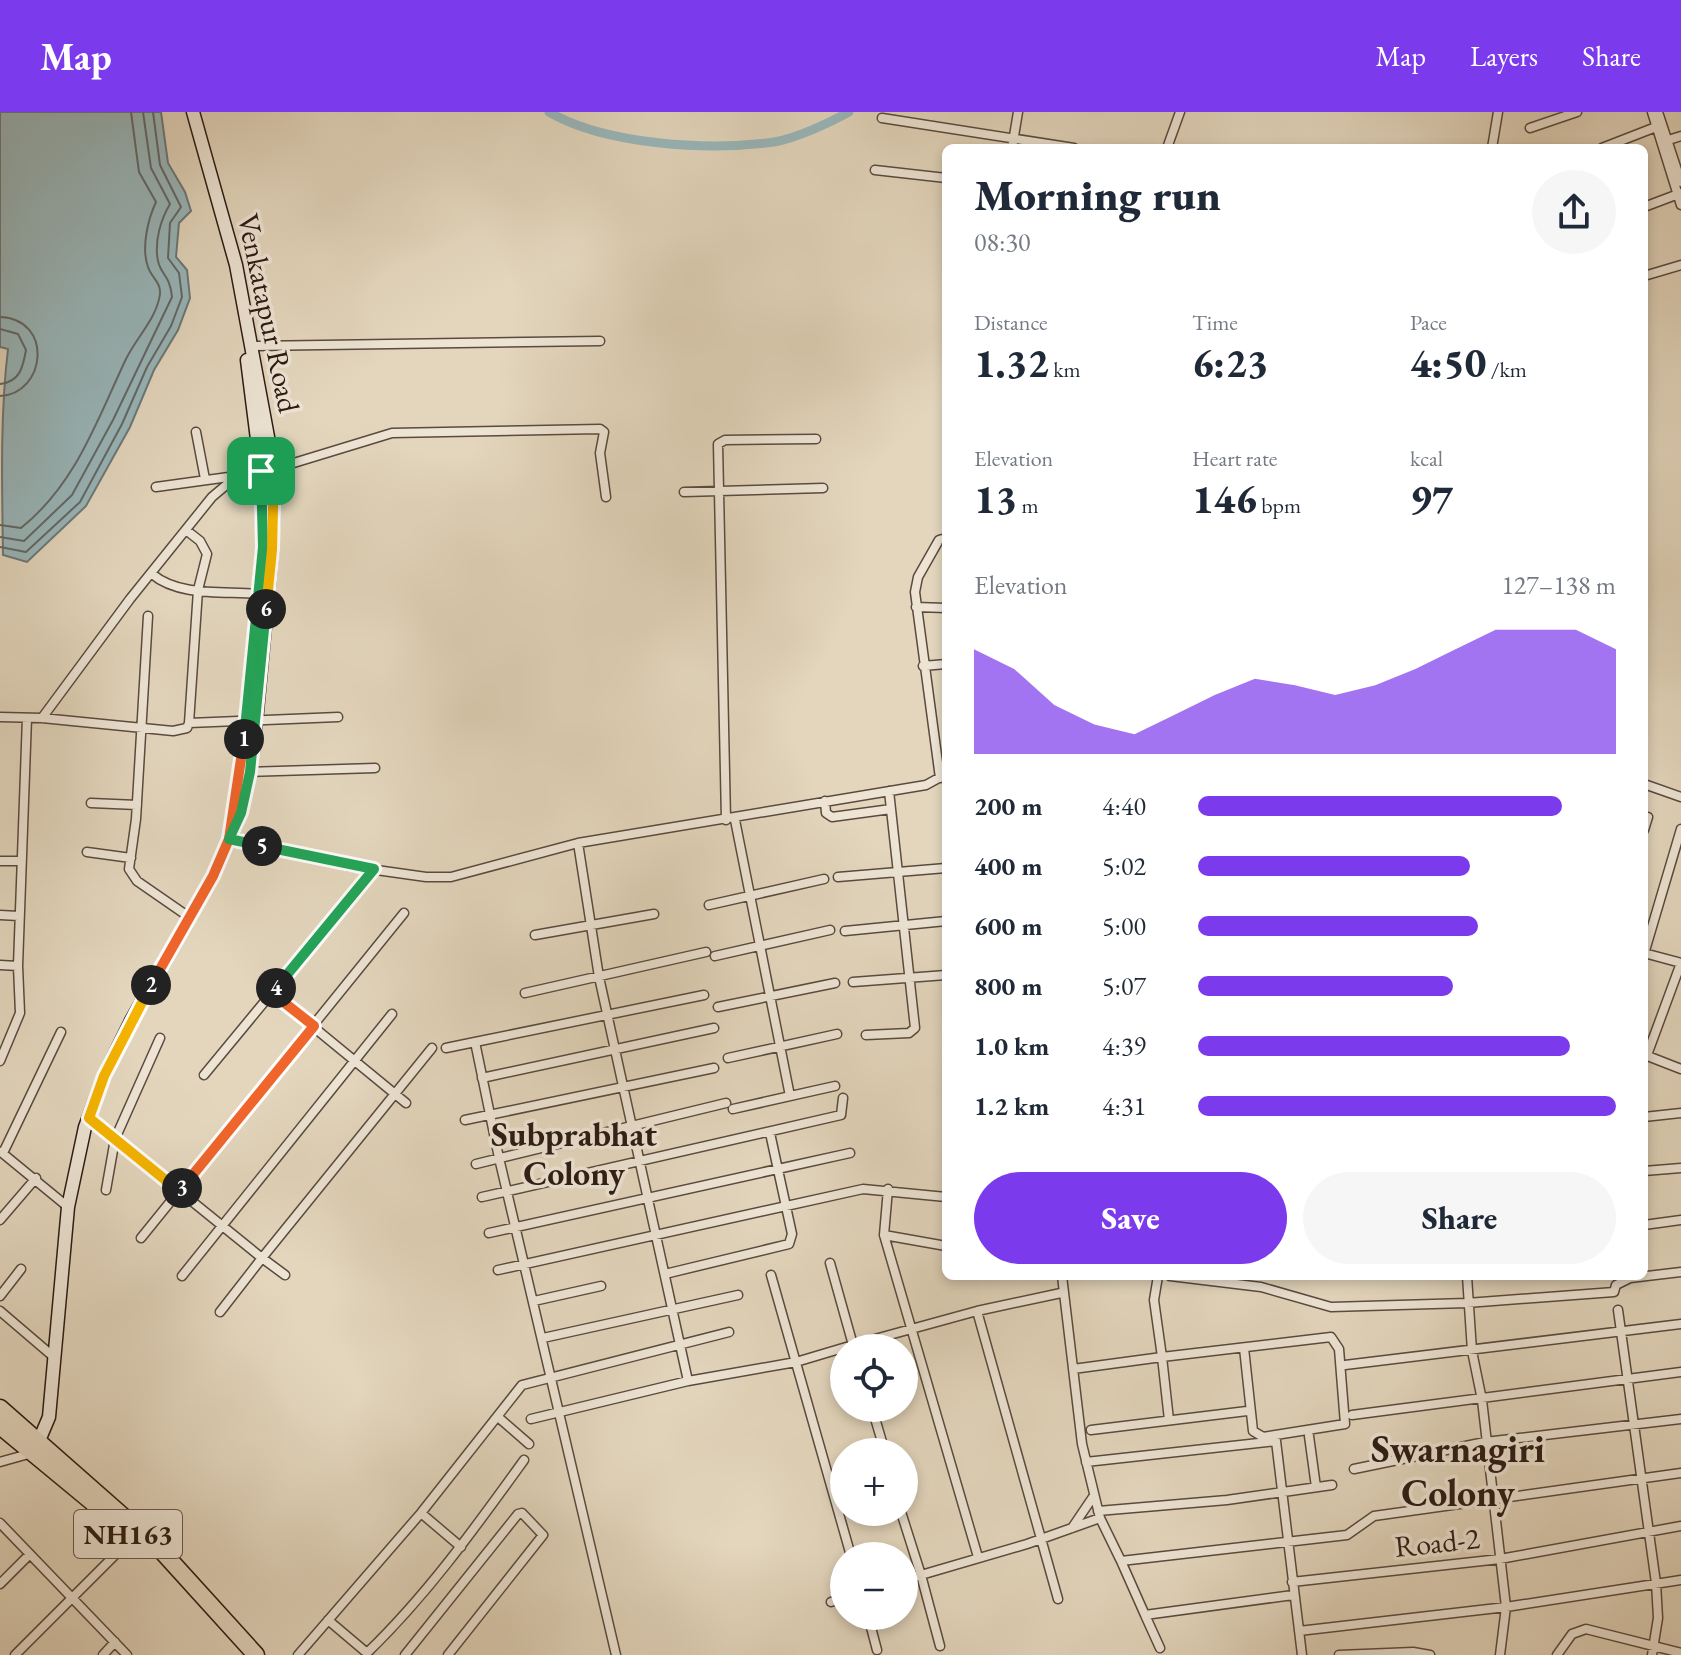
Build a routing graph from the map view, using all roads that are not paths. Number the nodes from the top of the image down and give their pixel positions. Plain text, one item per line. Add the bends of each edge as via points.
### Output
1 (186, 112) edge
2 (193, 112) edge
3 (1018, 112) edge
4 (1180, 112) edge
5 (1498, 112) edge
6 (1577, 112) edge
7 (1655, 112) edge
8 (882, 118) dead end
9 (1656, 127) junction
10 (1530, 128) dead end
11 (1681, 136) edge
12 (1014, 138) junction
13 (1664, 142) junction
14 (1013, 144) edge
15 (1050, 144) edge
16 (1168, 144) edge
17 (1493, 144) edge
18 (1612, 144) edge
19 (875, 170) dead end
20 (942, 178) edge
21 (1681, 182) edge
22 (1679, 193) edge
23 (1648, 205) edge
24 (1681, 205) edge
25 (1681, 265) edge
26 (1648, 275) edge
27 (600, 341) dead end
28 (253, 346) junction
29 (196, 432) dead end
30 (816, 439) dead end
31 (267, 470) junction
32 (237, 476) junction
33 (205, 479) junction
34 (156, 487) dead end
35 (823, 488) dead end
36 (719, 491) junction
37 (684, 492) dead end
38 (606, 497) dead end
39 (186, 530) junction
40 (942, 539) edge
41 (152, 574) junction
42 (198, 590) junction
43 (258, 594) junction
44 (916, 607) junction
45 (942, 608) edge
46 (148, 616) dead end
47 (942, 664) edge
48 (923, 666) junction
49 (0, 717) edge
50 (338, 717) dead end
51 (27, 718) junction
52 (42, 718) junction
53 (251, 722) junction
54 (189, 723) junction
55 (139, 728) junction
56 (375, 768) dead end
57 (942, 770) edge
58 (250, 772) junction
59 (942, 777) edge
60 (1648, 785) edge
61 (889, 791) junction
62 (1681, 797) edge
63 (825, 801) junction
64 (91, 803) dead end
65 (137, 805) junction
66 (891, 809) junction
67 (731, 820) junction
68 (1681, 829) edge
69 (230, 834) junction
70 (578, 843) junction
71 (87, 852) dead end
72 (131, 858) junction
73 (0, 861) edge
74 (21, 861) junction
75 (942, 868) edge
76 (374, 869) junction
77 (896, 870) junction
78 (838, 877) dead end
79 (824, 879) dead end
80 (751, 895) junction
81 (709, 905) dead end
82 (404, 913) dead end
83 (654, 914) dead end
84 (0, 915) edge
85 (19, 916) junction
86 (189, 917) junction
87 (942, 921) edge
88 (589, 925) junction
89 (901, 925) junction
90 (830, 930) dead end
91 (845, 931) dead end
92 (535, 935) dead end
93 (1648, 940) edge
94 (761, 946) junction
95 (706, 952) dead end
96 (1648, 954) edge
97 (715, 956) dead end
98 (1681, 963) edge
99 (0, 965) edge
100 (18, 966) junction
101 (942, 975) edge
102 (599, 977) junction
103 (912, 977) junction
104 (853, 982) dead end
105 (835, 983) dead end
106 (272, 993) junction
107 (525, 993) dead end
108 (704, 995) dead end
109 (772, 996) junction
110 (1669, 1001) junction
111 (1681, 1001) edge
112 (718, 1007) dead end
113 (392, 1014) dead end
114 (607, 1014) junction
115 (314, 1026) junction
116 (714, 1028) dead end
117 (61, 1032) dead end
118 (837, 1034) dead end
119 (866, 1035) dead end
120 (160, 1038) dead end
121 (475, 1042) junction
122 (781, 1046) junction
123 (432, 1048) dead end
124 (446, 1048) dead end
125 (1648, 1048) edge
126 (615, 1049) junction
127 (1648, 1056) edge
128 (728, 1058) dead end
129 (355, 1060) junction
130 (0, 1061) edge
131 (714, 1068) dead end
132 (1681, 1069) edge
133 (204, 1075) dead end
134 (482, 1078) junction
135 (622, 1086) junction
136 (835, 1086) dead end
137 (395, 1094) junction
138 (790, 1096) junction
139 (843, 1098) dead end
140 (406, 1103) dead end
141 (1681, 1113) edge
142 (490, 1116) junction
143 (1648, 1117) edge
144 (89, 1118) junction
145 (465, 1120) dead end
146 (631, 1126) junction
147 (770, 1133) junction
148 (115, 1139) junction
149 (1, 1152) edge
150 (850, 1153) dead end
151 (499, 1158) junction
152 (640, 1163) junction
153 (476, 1164) dead end
154 (1681, 1168) edge
155 (778, 1169) junction
156 (1648, 1171) edge
157 (36, 1178) junction
158 (888, 1189) junction
159 (106, 1190) dead end
160 (179, 1191) junction
161 (507, 1191) junction
162 (942, 1196) edge
163 (482, 1197) dead end
164 (649, 1200) junction
165 (786, 1206) junction
166 (68, 1207) junction
167 (0, 1220) edge
168 (1681, 1220) edge
169 (1648, 1224) edge
170 (222, 1226) junction
171 (517, 1227) junction
172 (489, 1233) dead end
173 (884, 1235) junction
174 (657, 1236) junction
175 (141, 1238) dead end
176 (942, 1245) edge
177 (262, 1258) junction
178 (526, 1263) junction
179 (830, 1263) dead end
180 (21, 1269) dead end
181 (498, 1270) dead end
182 (1681, 1272) edge
183 (665, 1274) junction
184 (285, 1275) dead end
185 (771, 1275) dead end
186 (1648, 1275) edge
187 (182, 1276) dead end
188 (1062, 1280) edge
189 (1157, 1280) edge
190 (1203, 1280) edge
191 (1467, 1280) edge
192 (1628, 1280) edge
193 (601, 1286) dead end
194 (1061, 1293) junction
195 (738, 1295) dead end
196 (0, 1296) edge
197 (534, 1301) junction
198 (1467, 1303) junction
199 (1618, 1310) dead end
200 (0, 1311) edge
201 (977, 1311) junction
202 (220, 1312) dead end
203 (673, 1312) junction
204 (1681, 1324) edge
205 (911, 1329) junction
206 (729, 1332) dead end
207 (1624, 1332) junction
208 (849, 1334) edge
209 (895, 1334) edge
210 (543, 1338) junction
211 (680, 1343) junction
212 (1244, 1348) junction
213 (1472, 1351) junction
214 (830, 1353) edge
215 (1162, 1357) junction
216 (55, 1358) junction
217 (796, 1362) junction
218 (1345, 1365) dead end
219 (1073, 1369) junction
220 (1681, 1372) edge
221 (551, 1375) junction
222 (1628, 1380) junction
223 (688, 1381) junction
224 (1482, 1400) junction
225 (0, 1408) edge
226 (1247, 1411) dead end
227 (560, 1412) junction
228 (1352, 1415) dead end
229 (498, 1417) junction
230 (531, 1419) dead end
231 (1681, 1419) edge
232 (1169, 1420) junction
233 (1633, 1424) junction
234 (0, 1426) edge
235 (1091, 1430) dead end
236 (1309, 1436) dead end
237 (1485, 1442) junction
238 (529, 1444) dead end
239 (35, 1448) junction
240 (524, 1460) dead end
241 (0, 1462) edge
242 (1086, 1462) junction
243 (1354, 1469) dead end
244 (1681, 1473) edge
245 (1641, 1477) junction
246 (1332, 1485) dead end
247 (1316, 1487) junction
248 (1283, 1492) junction
249 (1093, 1497) junction
250 (1493, 1497) junction
251 (421, 1513) junction
252 (1099, 1514) junction
253 (0, 1523) edge
254 (905, 1526) edge
255 (1681, 1526) edge
256 (1072, 1528) junction
257 (1649, 1530) junction
258 (132, 1538) junction
259 (1042, 1539) junction
260 (847, 1542) edge
261 (1286, 1543) junction
262 (461, 1547) junction
263 (30, 1554) junction
264 (978, 1557) junction
265 (1500, 1559) junction
266 (1121, 1561) junction
267 (921, 1575) junction
268 (918, 1576) edge
269 (1681, 1580) edge
270 (1292, 1582) junction
271 (1656, 1583) junction
272 (0, 1584) edge
273 (1293, 1595) junction
274 (71, 1598) junction
275 (1058, 1599) dead end
276 (1506, 1607) junction
277 (1145, 1615) junction
278 (328, 1620) junction
279 (872, 1630) edge
280 (1299, 1631) junction
281 (115, 1642) junction
282 (940, 1646) dead end
283 (1160, 1648) dead end
284 (877, 1650) dead end
285 (1653, 1650) edge
286 (1681, 1653) edge
287 (366, 1654) edge
288 (15, 1655) edge
289 (103, 1655) edge
290 (127, 1655) edge
291 (244, 1655) edge
292 (256, 1655) edge
293 (298, 1655) edge
294 (405, 1655) edge
295 (448, 1655) edge
296 (616, 1655) edge
297 (1302, 1655) edge
298 (1339, 1655) edge
299 (1430, 1655) edge
300 (1500, 1655) edge
301 (1557, 1655) edge

1 - 31 street via 230,268
2 - 28 street, Venkatapur Road
3 - 12 street
4 - 16 street
5 - 17 street
6 - 10 street
7 - 9 street
7 - 13 street
8 - 12 street
9 - 13 street
9 - 18 street
11 - 13 street
12 - 14 street
12 - 15 street
13 - 21 street
13 - 22 street
19 - 20 street
22 - 23 street
22 - 24 street
25 - 26 street
27 - 28 street
28 - 31 street, Venkatapur Road
29 - 33 street
30 - 36 street via 719,442
31 - 32 street
31 - 38 street via 392,433 600,429
31 - 43 street
31 - 53 street, Venkatapur Road via 272,550
32 - 33 street
32 - 39 street
33 - 34 street
35 - 36 street
36 - 37 street
36 - 67 street
39 - 41 street
39 - 42 street via 207,554
40 - 44 street via 918,577
41 - 42 street via 162,582
41 - 52 street
42 - 43 street
42 - 54 street
43 - 53 street
44 - 45 street
44 - 48 street
46 - 55 street
47 - 48 street
48 - 57 street
49 - 51 street
50 - 53 street
51 - 52 street
51 - 74 street
52 - 55 street
53 - 54 street
53 - 58 street, Venkatapur Road
53 - 69 street
54 - 55 street via 178,731
55 - 65 street
56 - 58 street
58 - 69 street, Venkatapur Road via 241,813
59 - 61 street
60 - 62 street
61 - 63 street
61 - 66 street
63 - 66 street via 832,817
63 - 67 street
64 - 65 street
65 - 72 street
66 - 77 street
67 - 70 street
67 - 80 street
68 - 93 street
69 - 76 street
69 - 86 street, Venkatapur Road
70 - 76 street via 451,877
70 - 88 street
71 - 72 street
72 - 86 street via 129,869 137,881
73 - 74 street
74 - 85 street
75 - 77 street
76 - 106 street
77 - 78 street
77 - 89 street
79 - 80 street
80 - 81 street
80 - 94 street
82 - 115 street
83 - 88 street
84 - 85 street
85 - 100 street
86 - 144 street, Venkatapur Road via 124,1034
87 - 89 street
88 - 92 street
88 - 102 street
89 - 91 street
89 - 103 street
90 - 94 street
94 - 97 street
94 - 109 street
95 - 102 street
96 - 98 street
98 - 110 street
99 - 100 street
100 - 130 street via 20,1013
101 - 103 street
102 - 107 street
102 - 114 street
103 - 104 street
103 - 119 street via 913,1032
105 - 109 street
106 - 115 street
106 - 133 street
108 - 114 street
109 - 112 street
109 - 122 street
110 - 111 street
110 - 125 street
113 - 129 street
114 - 121 street
114 - 126 street
115 - 129 street
115 - 160 street
116 - 126 street
117 - 149 street
118 - 122 street
120 - 148 street
121 - 124 street
121 - 134 street
122 - 128 street
122 - 138 street
123 - 137 street
126 - 134 street
126 - 135 street
127 - 132 street
129 - 137 street
129 - 170 street
131 - 135 street
134 - 142 street
135 - 142 street
135 - 146 street
136 - 138 street
137 - 140 street
137 - 177 street
138 - 146 street
139 - 147 street via 841,1115
141 - 143 street
142 - 145 street
142 - 151 street
144 - 148 street
144 - 166 street, Venkatapur Road
146 - 151 street
146 - 152 street
147 - 152 street
147 - 155 street
148 - 159 street
148 - 160 street
149 - 157 street
150 - 155 street
151 - 153 street
151 - 161 street
152 - 161 street
152 - 164 street
154 - 156 street
155 - 164 street
155 - 165 street
157 - 166 street
157 - 167 street
158 - 162 street
158 - 165 street via 863,1189
158 - 173 street
160 - 170 street
160 - 175 street
161 - 163 street
161 - 171 street
164 - 171 street
164 - 174 street
165 - 174 street
165 - 183 street via 789,1244
166 - 216 street, Venkatapur Road
168 - 169 street
170 - 177 street
170 - 187 street
171 - 172 street
171 - 178 street
173 - 176 street
173 - 205 street
174 - 178 street
174 - 183 street
177 - 184 street
177 - 202 street
178 - 181 street
178 - 197 street
179 - 208 street
180 - 196 street
182 - 186 street
183 - 203 street
185 - 217 street
188 - 194 street
189 - 215 street via 1154,1300
190 - 198 street via 1261,1287 1331,1307
191 - 198 street
192 - 198 street via 1614,1292
193 - 197 street
194 - 201 street
194 - 219 street
195 - 203 street
197 - 210 street
198 - 213 street
199 - 207 street
200 - 216 street
201 - 205 street
201 - 259 street
203 - 210 street
203 - 211 street
204 - 207 street
205 - 209 street
205 - 264 street
206 - 211 street
207 - 213 street
207 - 222 street
210 - 221 street
211 - 221 street
211 - 223 street
212 - 212 street via 1253,1431 1263,1437 1345,1424 1337,1342 1331,1337
212 - 215 street
213 - 218 street
213 - 224 street
214 - 217 street
215 - 219 street
215 - 232 street
216 - 239 street, Venkatapur Road via 49,1417
217 - 223 street
217 - 260 street
219 - 242 street
220 - 222 street
221 - 227 street
221 - 229 street via 522,1385
222 - 224 street
222 - 233 street
223 - 227 street
224 - 228 street
224 - 237 street
225 - 239 highway, NH163
226 - 232 street
227 - 230 street
227 - 296 street
229 - 238 street
229 - 251 street
231 - 233 street
232 - 235 street
233 - 237 street
233 - 245 street
234 - 239 highway, NH163
236 - 247 street
237 - 243 street
237 - 250 street
239 - 241 street
239 - 258 highway, NH163
239 - 292 highway, NH163 via 95,1489 159,1548
240 - 262 street
242 - 248 street via 1276,1441
242 - 249 street
244 - 245 street
245 - 250 street
245 - 257 street
246 - 247 street
247 - 248 street
248 - 252 street
248 - 261 street
249 - 252 street
249 - 256 street
250 - 261 street via 1374,1516 1347,1535
250 - 265 street
251 - 262 street
251 - 278 street
252 - 256 street
252 - 266 street
253 - 263 street
254 - 267 street
255 - 257 street, Road-2
256 - 259 street
257 - 265 street, Road-2
257 - 271 street
258 - 274 street
258 - 291 highway, NH163
259 - 264 street
259 - 275 street
261 - 266 street
261 - 270 street
262 - 287 street
263 - 272 street
263 - 274 street
264 - 267 street
265 - 270 street, Road-2
265 - 276 street
266 - 277 street
267 - 268 street
267 - 282 street
269 - 271 street
270 - 273 street
271 - 276 street
271 - 285 street
273 - 277 street
273 - 280 street
274 - 281 street
274 - 288 street
276 - 280 street
276 - 300 street
277 - 283 street
278 - 287 street
278 - 293 street
279 - 284 street
280 - 297 street
281 - 289 street
281 - 290 street
285 - 286 street
285 - 301 street via 1586,1629 1572,1634
294 - 295 street via 522,1513 543,1535
298 - 299 street

